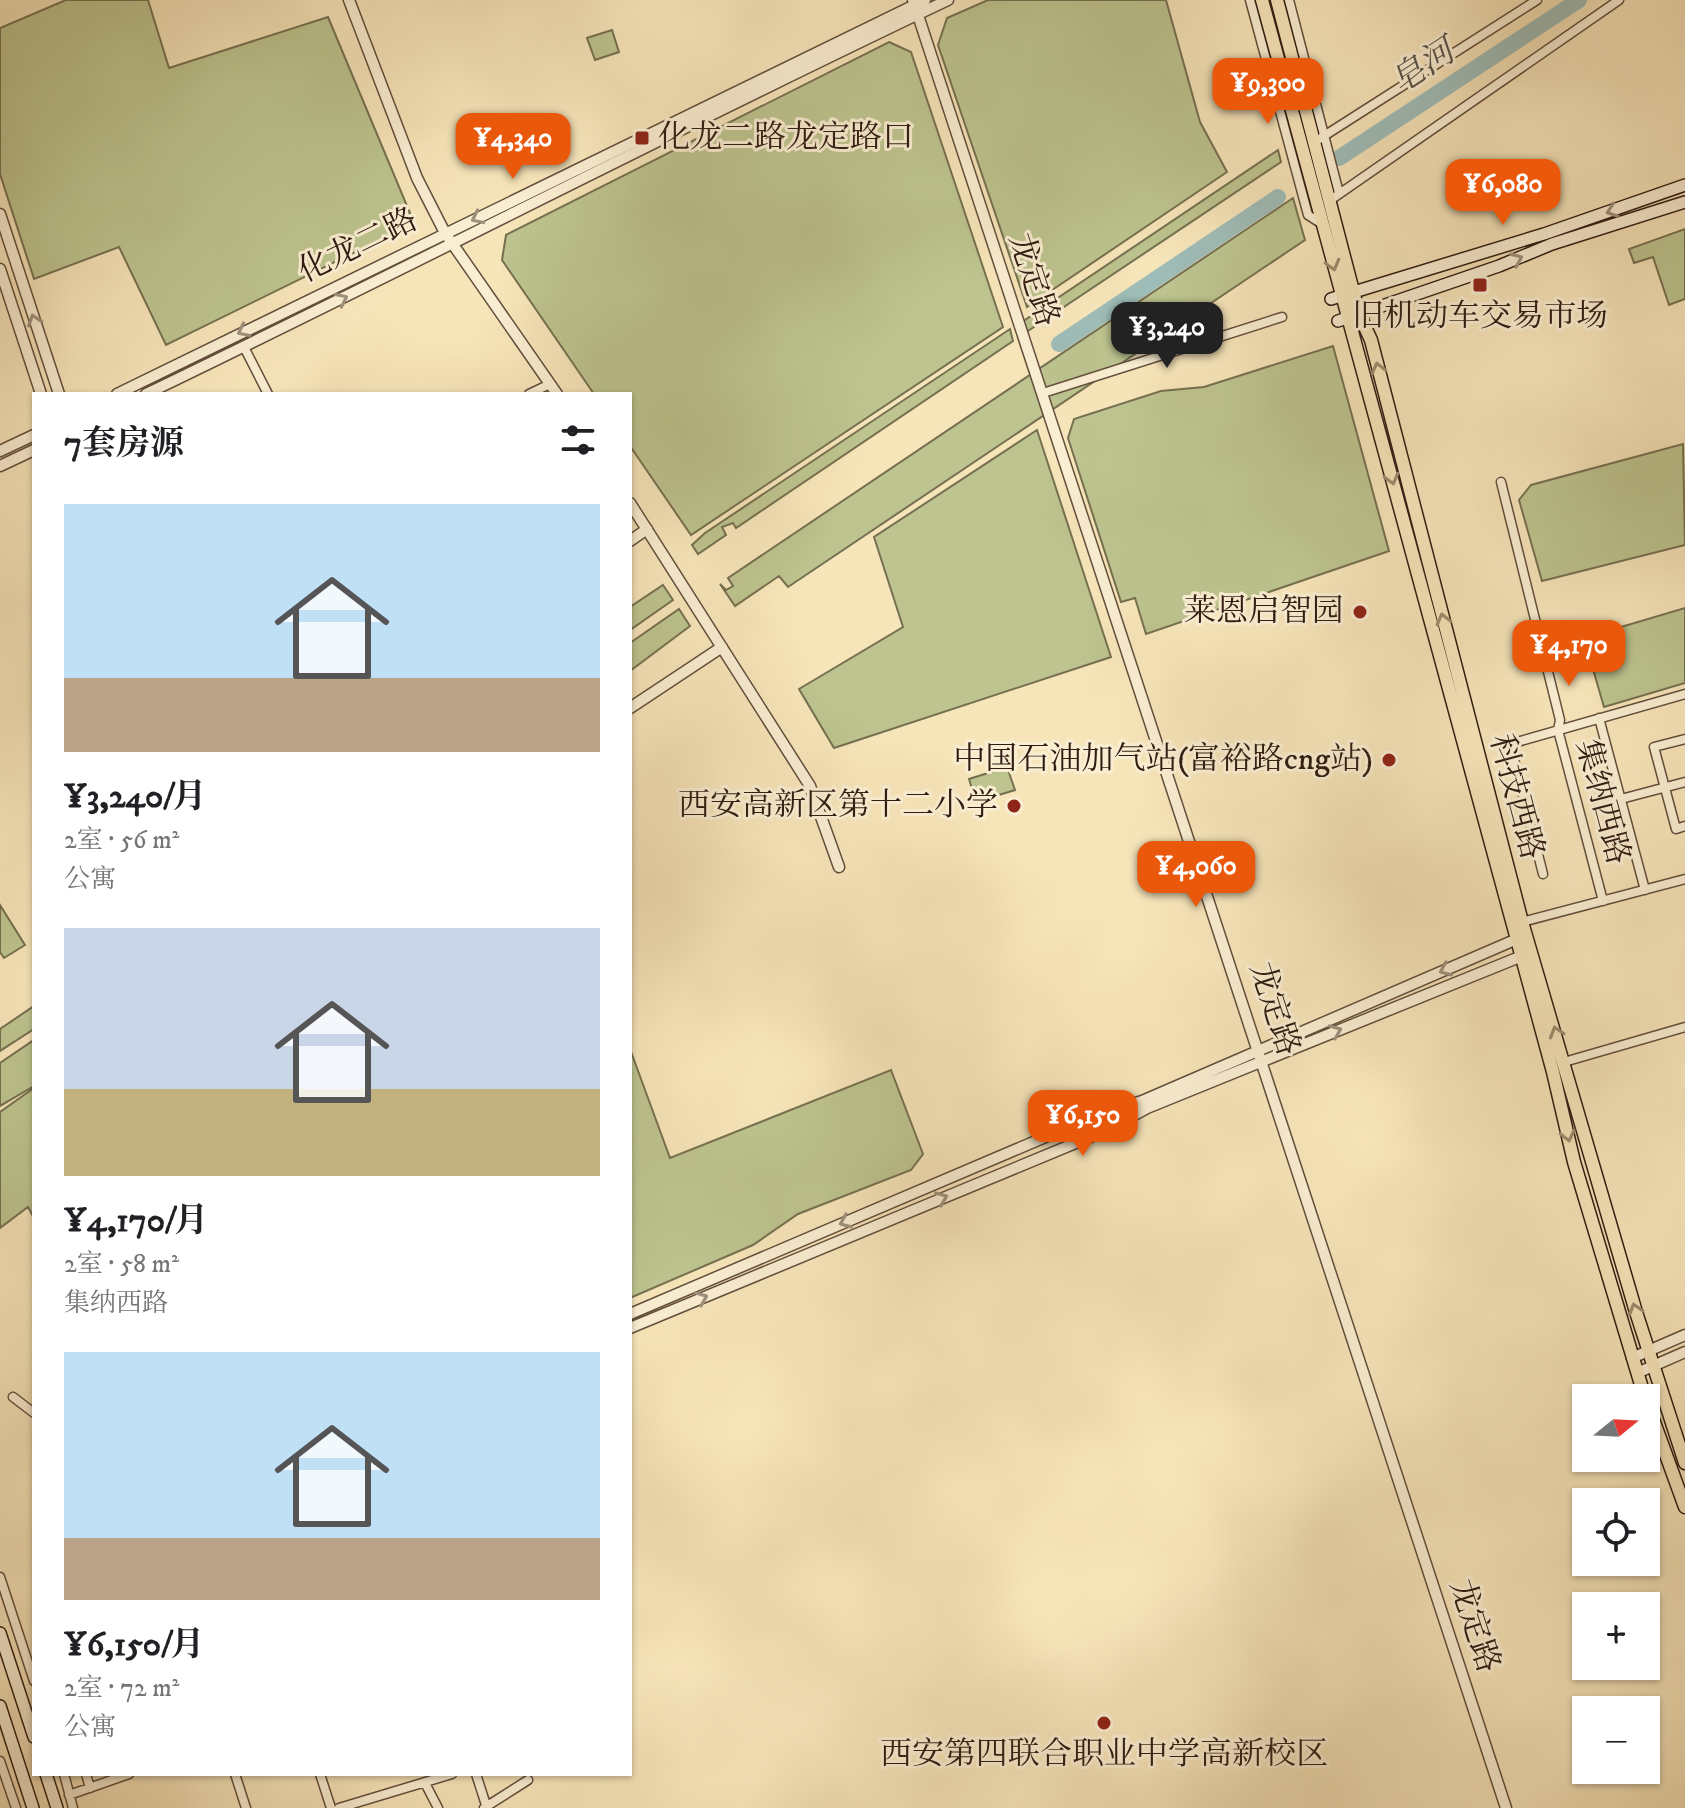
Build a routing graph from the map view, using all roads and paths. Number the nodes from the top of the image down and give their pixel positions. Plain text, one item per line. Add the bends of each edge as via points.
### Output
1 (349, 0) edge
2 (948, 0) edge
3 (1250, 0) edge
4 (1262, 0) edge
5 (1277, 0) edge
6 (1289, 0) edge
7 (1537, 0) edge
8 (1619, 0) edge
9 (918, 5) edge
10 (1319, 140) junction
11 (1685, 185) edge
12 (1334, 197) junction
13 (1685, 202) edge
14 (0, 214) edge
15 (1322, 224) junction
16 (445, 233) junction
17 (453, 244) junction
18 (0, 269) edge
19 (1342, 296) junction
20 (1282, 317) dead end
21 (1348, 317) junction
22 (244, 347) junction
23 (554, 389) edge
24 (40, 392) edge
25 (58, 392) edge
26 (121, 392) edge
27 (150, 392) edge
28 (267, 392) edge
29 (1043, 393) junction
30 (32, 436) edge
31 (0, 451) edge
32 (32, 451) edge
33 (0, 466) edge
34 (1501, 482) dead end
35 (632, 506) edge
36 (647, 529) junction
37 (632, 540) edge
38 (722, 647) junction
39 (1685, 694) edge
40 (632, 707) edge
41 (1599, 718) junction
42 (1558, 730) junction
43 (1685, 739) edge
44 (1685, 782) edge
45 (1665, 787) junction
46 (1621, 799) junction
47 (1685, 826) edge
48 (839, 867) dead end
49 (1543, 874) dead end
50 (1685, 879) edge
51 (1645, 890) junction
52 (1603, 901) junction
53 (1522, 922) junction
54 (1517, 939) junction
55 (1522, 956) junction
56 (1685, 1027) edge
57 (1262, 1055) junction
58 (1564, 1062) junction
59 (632, 1313) edge
60 (632, 1327) edge
61 (1685, 1335) edge
62 (1649, 1351) junction
63 (1685, 1352) edge
64 (1632, 1358) junction
65 (1653, 1366) junction
66 (1637, 1373) junction
67 (1641, 1384) edge
68 (13, 1397) dead end
69 (32, 1411) edge
70 (1660, 1438) edge
71 (1685, 1463) edge
72 (1685, 1507) edge
73 (0, 1577) edge
74 (0, 1633) edge
75 (32, 1675) edge
76 (0, 1706) edge
77 (32, 1731) edge
78 (0, 1761) edge
79 (47, 1776) edge
80 (64, 1776) edge
81 (87, 1776) edge
82 (123, 1776) edge
83 (236, 1776) edge
84 (321, 1776) edge
85 (446, 1776) edge
86 (477, 1776) edge
87 (528, 1780) dead end
88 (425, 1783) junction
89 (90, 1788) junction
90 (69, 1795) junction
91 (485, 1806) edge
92 (16, 1808) edge
93 (33, 1808) edge
94 (57, 1808) edge
95 (73, 1808) edge
96 (246, 1808) edge
97 (331, 1808) edge
98 (339, 1808) edge
99 (438, 1808) edge
100 (1506, 1808) edge

1 - 16 street via 417,178
2 - 9 street, 化龙二路
3 - 15 street via 1308,215
4 - 15 main road, 科技西路
5 - 10 main road, 科技西路
6 - 10 street
7 - 10 street
8 - 12 street
9 -> 16 street, 化龙二路
9 - 17 street, 化龙二路
9 - 29 street, 龙定路
10 - 12 main road, 科技西路
11 -> 19 main road
12 - 19 main road, 科技西路
21 -> 13 main road
25 -> 14 street
15 -> 19 main road, 科技西路
16 - 17 street
16 -> 26 street, 化龙二路
22 -> 17 street, 化龙二路
17 - 23 street
18 - 24 street
19 - 21 main road, 科技西路
20 - 29 street
53 -> 21 main road, 科技西路 via 1371,340
21 -> 54 main road, 科技西路
22 - 27 street, 化龙二路
22 - 28 street
29 - 57 street, 龙定路
30 - 31 street
32 - 33 street
34 - 42 street, 集纳西路 via 1560,720
35 - 36 street
36 - 37 street
36 - 38 street
38 - 40 street
38 - 48 street via 810,786
39 - 41 street
41 - 42 street
41 - 46 street
42 - 49 street via 1510,744
42 - 52 street, 集纳西路
43 - 45 street via 1654,747
44 - 45 street
45 - 46 street
45 - 47 street via 1676,829
46 - 51 street
50 - 51 street
51 - 52 street
52 - 53 street
58 -> 53 main road, 科技西路
54 - 55 main road, 科技西路
54 -> 57 street
57 -> 55 street
55 -> 64 main road, 科技西路 via 1574,1162
56 - 58 street
57 -> 59 street via 1097,1115
60 -> 57 street via 1107,1130
57 - 100 street, 龙定路
62 -> 58 main road, 科技西路
61 - 62 street
62 - 64 street
62 - 65 main road, 科技西路
63 - 65 street
64 - 66 main road, 科技西路
65 - 66 street
65 - 71 main road, 科技西路
66 - 67 main road, 科技西路
68 - 69 street
70 - 72 main road, 科技西路
73 - 75 street
74 - 77 main road
76 - 93 main road
78 - 92 street
79 - 94 main road
80 - 90 street
81 - 89 street
82 - 89 street
83 - 96 street
84 - 97 street
85 - 88 street
86 - 91 street
87 - 91 street
88 - 98 street
88 - 99 street
89 - 90 street
90 - 95 street

